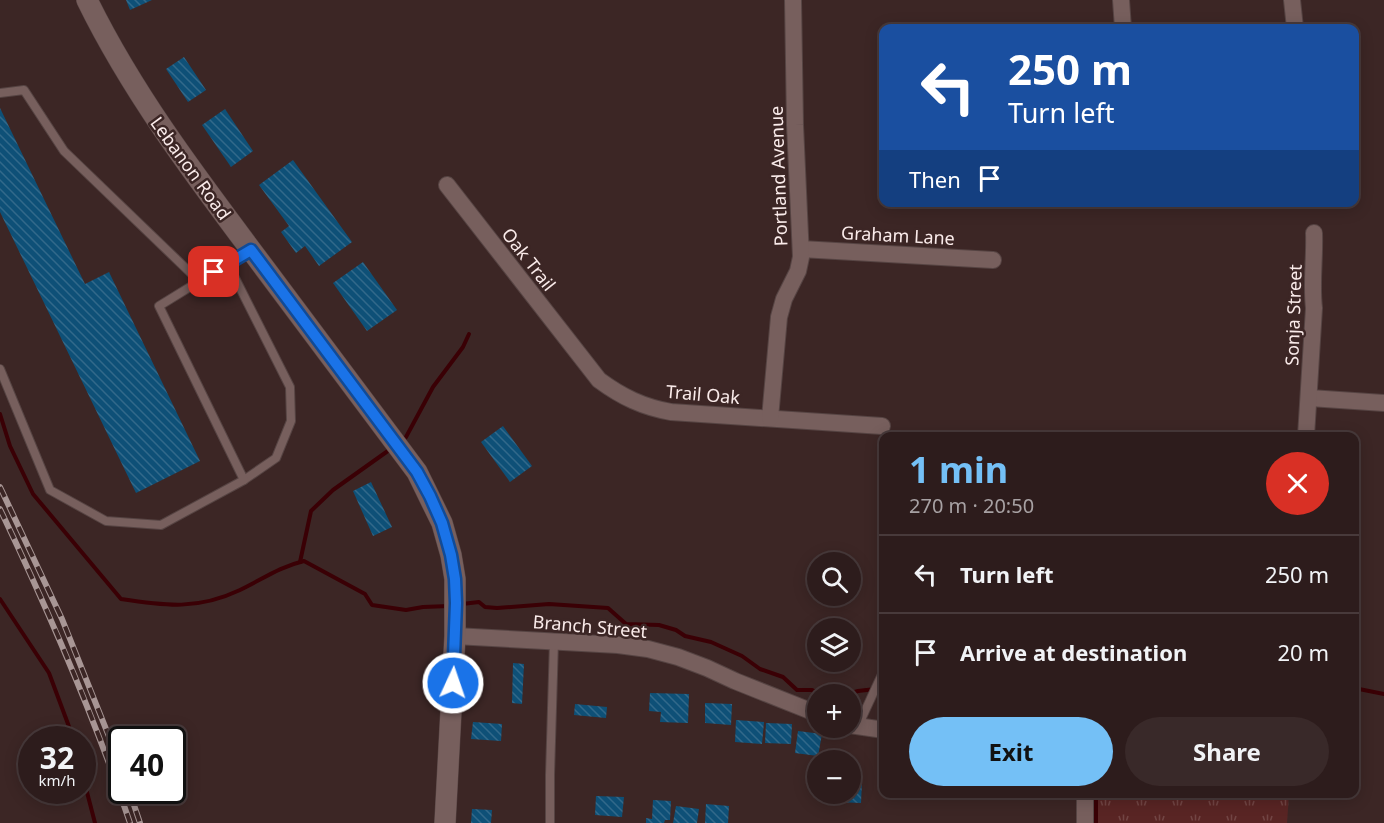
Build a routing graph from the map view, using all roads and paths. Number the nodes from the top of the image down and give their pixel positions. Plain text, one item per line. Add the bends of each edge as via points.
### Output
1 (87, 0) edge
2 (793, 0) edge
3 (1121, 0) edge
4 (1292, 0) edge
5 (1123, 24) edge
6 (1295, 24) edge
7 (0, 93) edge
8 (447, 185) dead end
9 (1314, 233) dead end
10 (801, 249) junction
11 (251, 250) junction
12 (993, 260) dead end
13 (228, 264) junction
14 (199, 281) junction
15 (580, 356) joint
16 (0, 369) edge
17 (1310, 398) junction
18 (1384, 403) edge
19 (770, 418) junction
20 (882, 426) dead end
21 (1306, 432) edge
22 (244, 480) junction
23 (455, 636) junction
24 (554, 642) junction
25 (879, 678) edge
26 (807, 710) edge
27 (861, 713) edge
28 (861, 727) edge
29 (879, 729) edge
30 (1085, 798) edge
31 (445, 823) edge
32 (550, 823) edge
33 (1085, 823) edge

1 - 11 street, Lebanon Road via 156,121
2 - 10 street, Portland Avenue
3 - 5 street
4 - 6 street
7 - 14 lane via 24,90 64,151
8 - 15 street, Oak Trail
9 - 17 street, Sonja Street
10 - 12 street, Graham Lane
10 - 19 street, Portland Avenue via 798,271 779,317
11 - 13 lane
11 - 23 street, Lebanon Road via 417,472 430,496 451,555
13 - 14 lane
13 - 22 lane via 290,387 291,421 276,458
14 - 22 lane via 159,306
15 - 19 street, Trail Oak via 599,380 647,408
16 - 22 lane via 50,490 106,521 160,525
17 - 18 street
17 - 21 street, Sonja Street
19 - 20 street
23 - 24 street, Branch Street
23 - 31 street, Lebanon Road
24 - 26 street, Branch Street via 618,645 678,657
24 - 32 lane
25 - 27 lane
28 - 29 street
30 - 33 street

